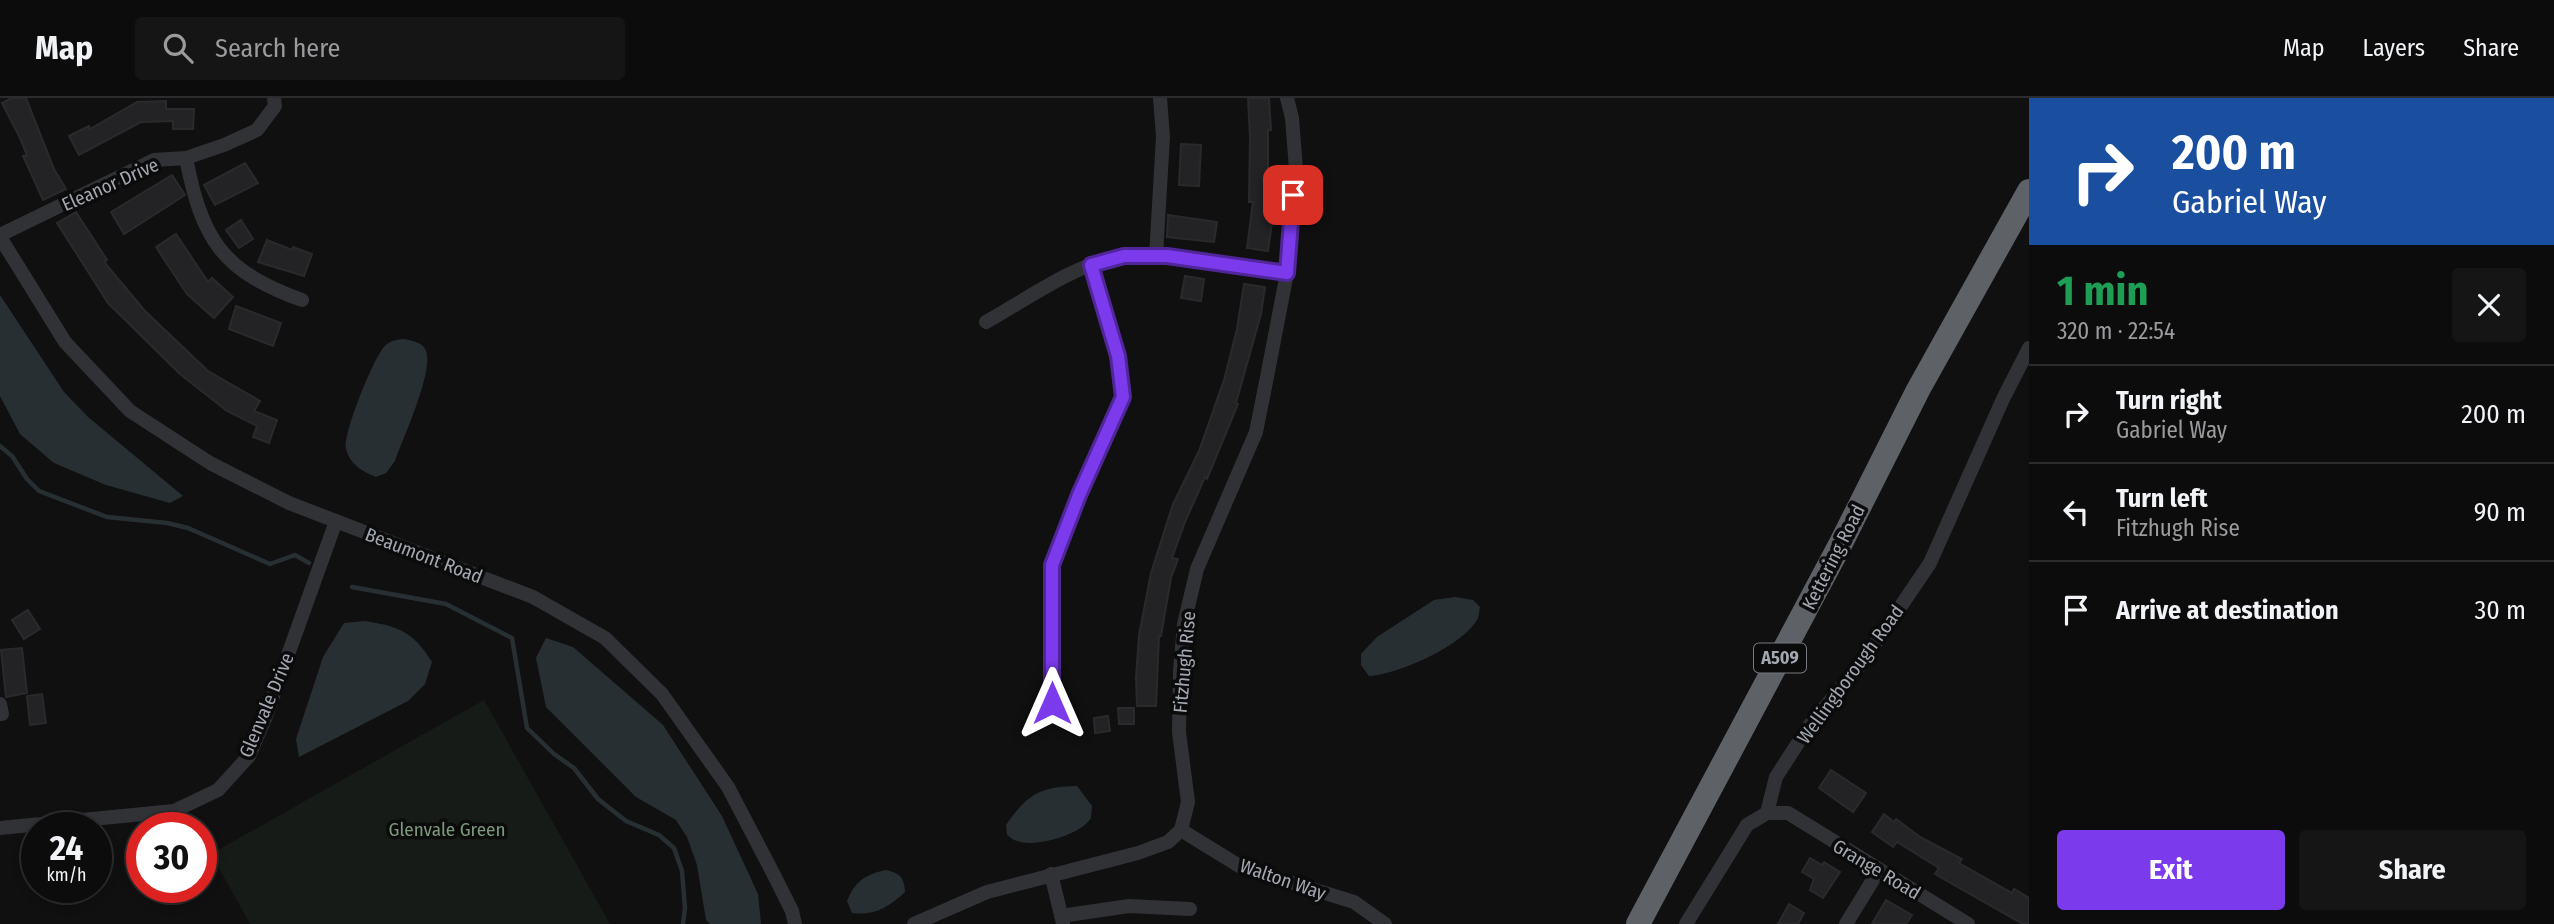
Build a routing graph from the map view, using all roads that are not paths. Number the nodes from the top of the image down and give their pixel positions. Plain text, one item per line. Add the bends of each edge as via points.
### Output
1 (274, 98) edge
2 (1160, 98) edge
3 (1287, 98) edge
4 (186, 158) junction
5 (2029, 191) edge
6 (0, 236) edge
7 (1156, 256) junction
8 (1091, 265) junction
9 (1287, 273) junction
10 (302, 300) dead end
11 (986, 322) dead end
12 (2029, 348) edge
13 (336, 521) junction
14 (1052, 703) dead end
15 (1767, 813) junction
16 (0, 828) edge
17 (1181, 830) junction
18 (1879, 870) junction
19 (1051, 874) junction
20 (1189, 909) dead end
21 (1062, 920) edge
22 (795, 924) edge
23 (914, 924) edge
24 (1385, 924) edge
25 (1638, 924) edge
26 (1686, 924) edge
27 (1846, 924) edge
28 (1968, 924) edge

1 - 4 street, Eleanor Drive via 275,106 257,130
2 - 7 street via 1163,137
3 - 9 street, Fitzhugh Rise via 1296,169
4 - 6 street, Eleanor Drive via 154,160
4 - 10 street via 210,236 235,267 269,288
5 - 25 highway, Kettering Road / A509 via 1918,390
6 - 13 street, Beaumont Road via 65,342 130,411 210,463
7 - 8 street via 1124,256
7 - 9 street
8 - 11 street
8 - 14 street via 1118,356 1123,397 1052,565
9 - 17 street, Fitzhugh Rise via 1256,432 1197,569 1184,624 1179,732 1188,802
12 - 15 street, Wellingborough Road via 1930,562 1863,662 1809,726 1776,777
13 - 16 street, Glenvale Drive via 249,756 218,790 174,811
13 - 22 street, Beaumont Road via 533,597 605,639 663,694 729,787
15 - 18 street, Grange Road via 1788,813
15 - 26 street via 1747,825
17 - 19 street via 1168,842 1138,853
17 - 24 street, Walton Way via 1241,867 1354,902
18 - 27 street
18 - 28 street, Grange Road
19 - 21 street
19 - 23 street via 987,892
20 - 21 street via 1129,906

